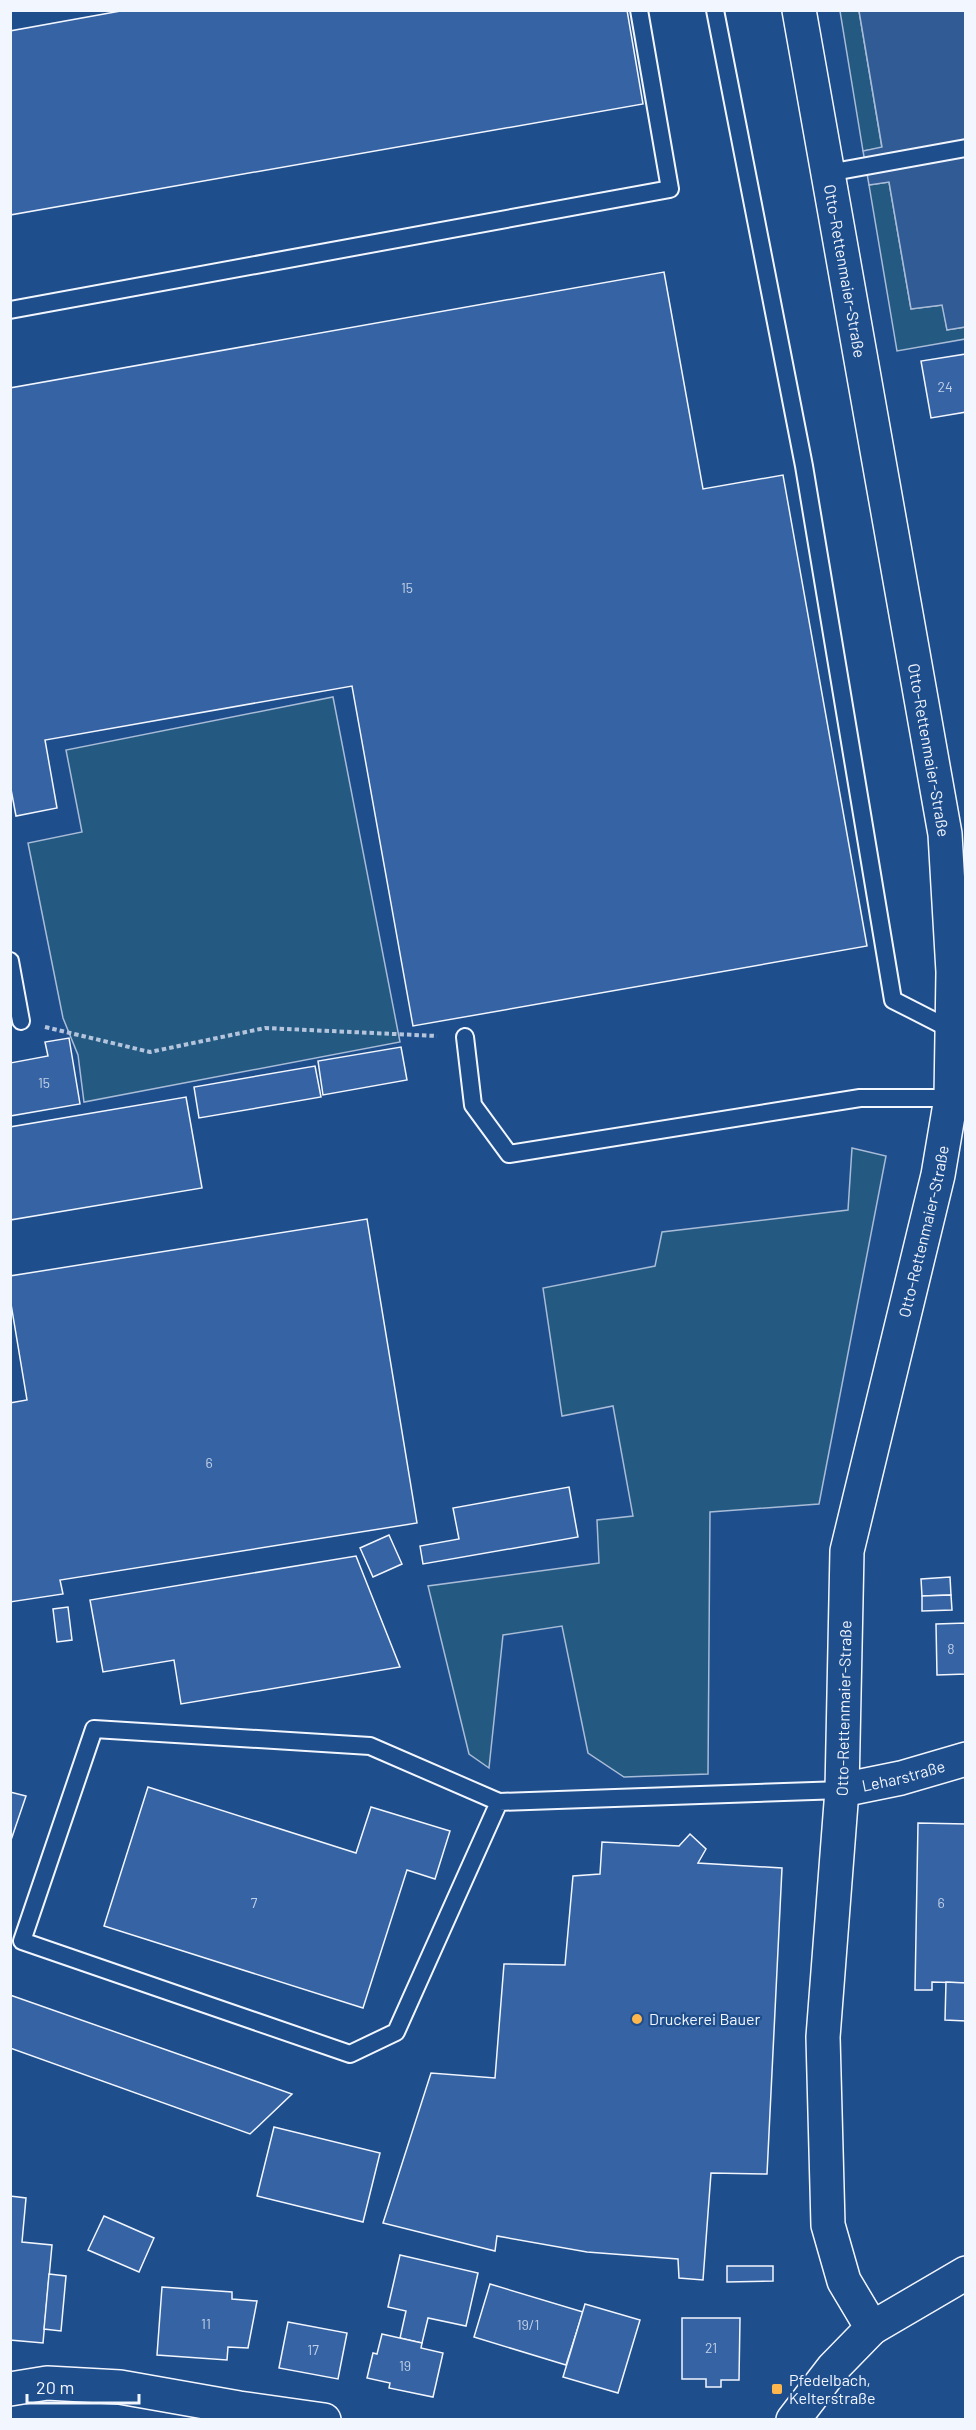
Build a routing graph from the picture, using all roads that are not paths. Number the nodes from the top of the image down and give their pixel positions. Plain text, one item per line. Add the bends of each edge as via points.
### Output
1 (639, 10) edge
2 (715, 10) edge
3 (799, 10) edge
4 (966, 148) edge
5 (828, 173) junction
6 (10, 310) edge
7 (10, 961) edge
8 (21, 1021) road end
9 (952, 1030) junction
10 (465, 1037) road end
11 (958, 1099) edge
12 (966, 1759) edge
13 (842, 1790) junction
14 (499, 1802) junction
15 (16, 1944) edge
16 (966, 2273) edge
17 (872, 2328) junction
18 (10, 2389) edge
19 (239, 2414) edge
20 (324, 2420) edge
21 (793, 2420) edge

1 - 6 lane via 670,189
2 - 9 lane via 804,466 893,1000
3 - 5 street, Otto-Rettenmaier-Straße
4 - 5 lane
5 - 9 street, Otto-Rettenmaier-Straße via 945,834
7 - 8 lane
9 - 11 street, Otto-Rettenmaier-Straße
10 - 11 lane via 473,1105 509,1154 860,1098
11 - 13 street, Otto-Rettenmaier-Straße via 847,1551
12 - 13 street, Leharstraße
13 - 14 lane
13 - 17 street, Otto-Rettenmaier-Straße via 824,2037 828,2225 844,2281
14 - 15 lane via 370,1746 94,1729
14 - 15 lane via 396,2032 350,2054
16 - 17 street
17 - 21 street via 833,2368
18 - 19 street via 47,2383 120,2386
19 - 20 street

